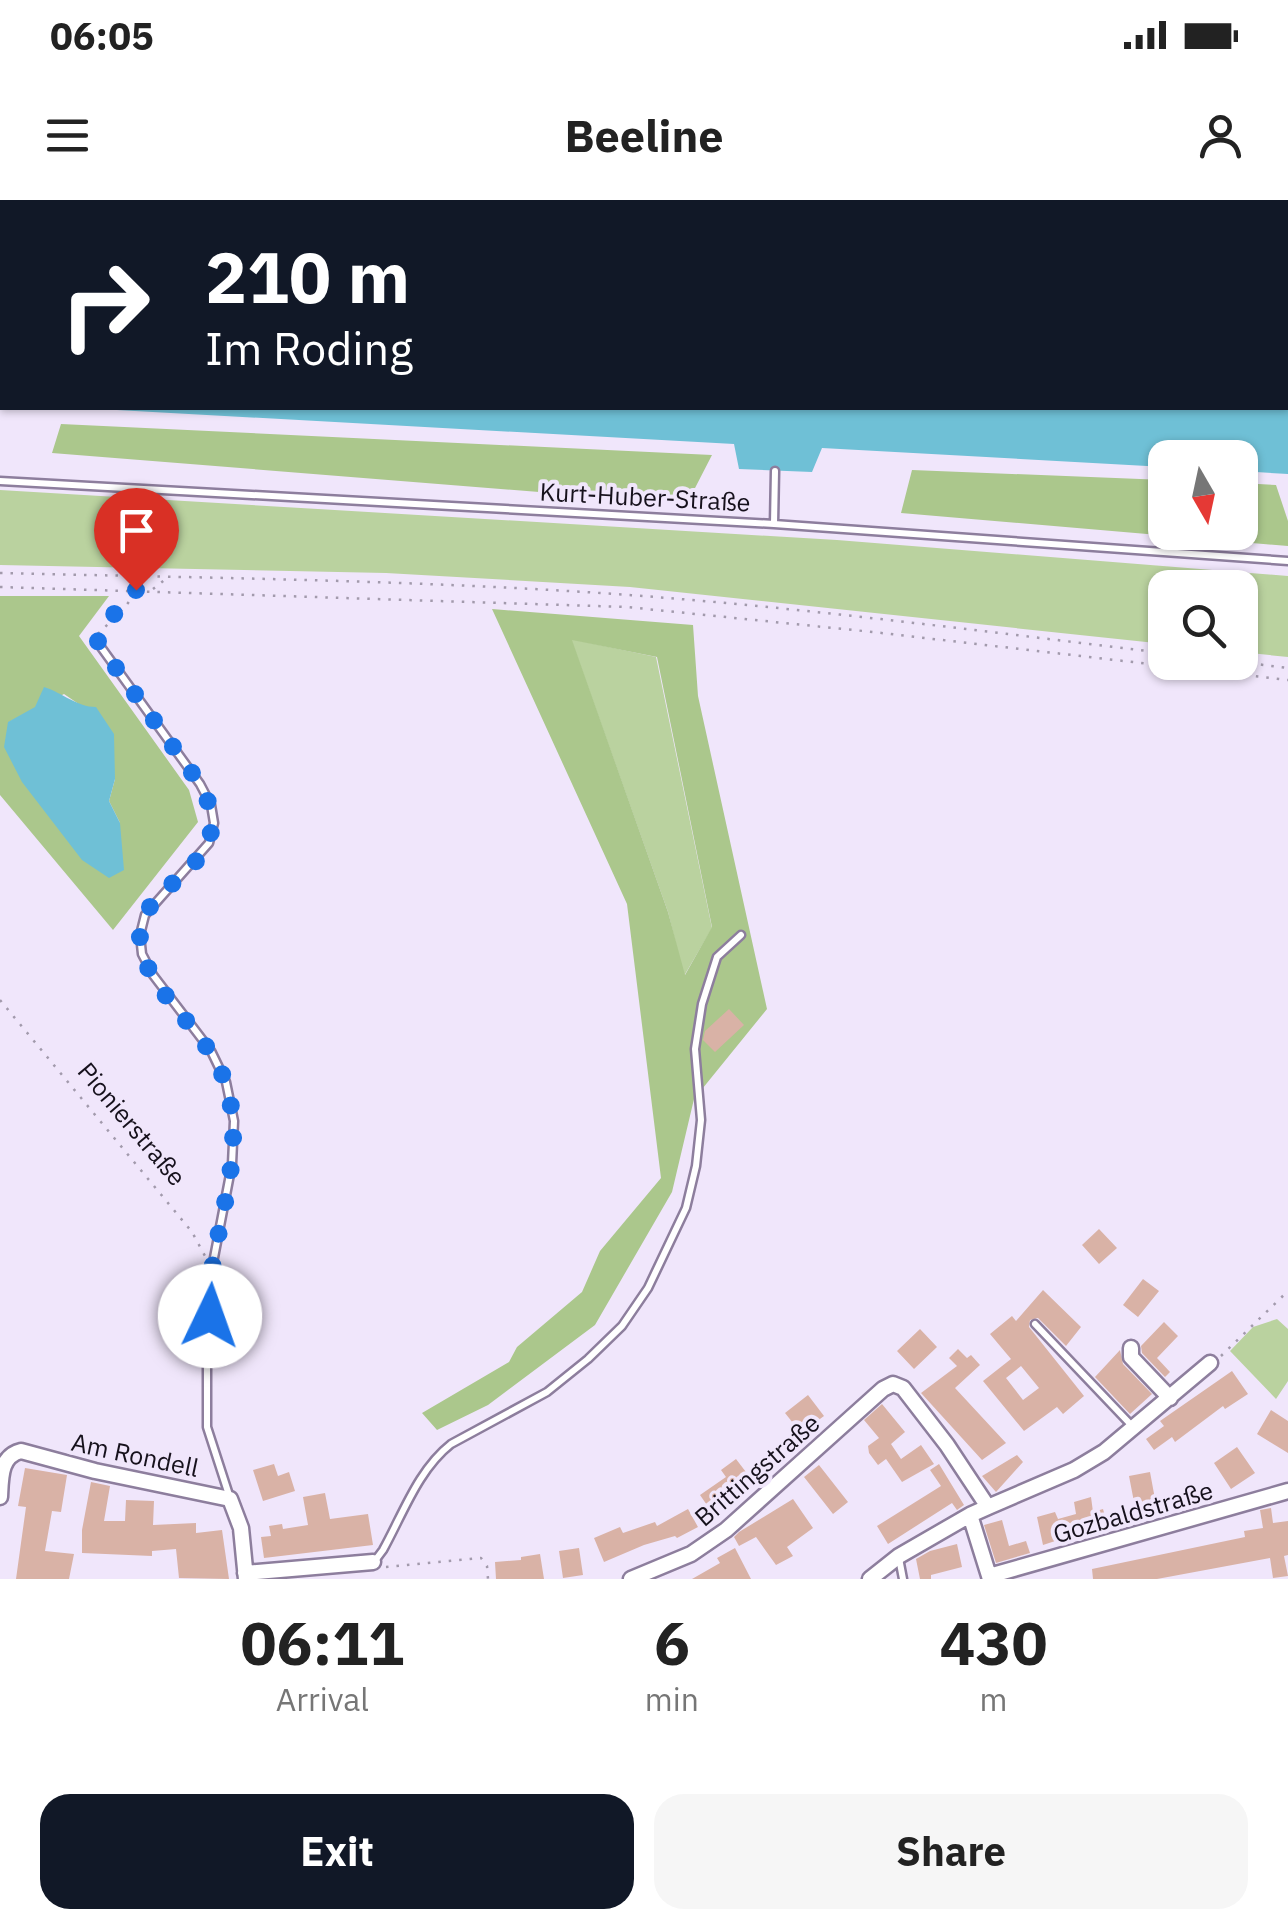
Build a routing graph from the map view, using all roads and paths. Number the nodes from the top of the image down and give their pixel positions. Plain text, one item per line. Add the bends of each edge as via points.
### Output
1 (776, 471) dead end
2 (0, 481) edge
3 (774, 524) junction
4 (1288, 560) edge
5 (0, 573) edge
6 (168, 577) junction
7 (0, 587) edge
8 (136, 590) junction
9 (150, 591) junction
10 (98, 643) joint
11 (1148, 651) edge
12 (1258, 664) edge
13 (1288, 668) edge
14 (1288, 680) edge
15 (741, 935) dead end
16 (0, 1000) edge
17 (212, 1268) junction
18 (1288, 1292) edge
19 (1035, 1324) dead end
20 (1132, 1348) dead end
21 (1210, 1363) joint
22 (1170, 1398) junction
23 (1135, 1429) junction
24 (1288, 1491) edge
25 (0, 1497) edge
26 (230, 1499) junction
27 (988, 1507) junction
28 (970, 1514) junction
29 (899, 1556) junction
30 (373, 1562) junction
31 (246, 1576) edge
32 (990, 1578) edge
33 (488, 1579) edge
34 (631, 1579) edge
35 (870, 1579) edge
36 (903, 1579) edge

1 - 3 lane
2 - 3 lane, Kurt-Huber-Straße
3 - 4 lane, Kurt-Huber-Straße
5 - 6 path
6 - 9 path
6 - 11 path via 629,595
7 - 8 path
8 - 9 path
8 - 10 path via 100,629
9 - 14 path via 627,607
10 - 17 lane via 211,805 209,844 145,916 140,935 153,975 211,1050 226,1082 234,1122 232,1164
12 - 13 path
15 - 30 lane via 717,956 702,1004 695,1050 701,1120 696,1166 686,1208 648,1288 622,1326 547,1392 437,1456
16 - 17 path, Pionierstraße via 192,1232
17 - 26 lane via 206,1427
18 - 21 path via 1230,1352
19 - 23 lane
20 - 22 street via 1131,1356
21 - 22 street
22 - 23 street
23 - 27 street via 1074,1470
24 - 32 street, Gozbaldstraße
25 - 26 street, Am Rondell via 5,1460 30,1453
26 - 31 street
27 - 28 street
27 - 34 street, Brittingstraße via 948,1446 893,1384 709,1544
28 - 29 street
28 - 32 street
29 - 35 street
29 - 36 lane
30 - 31 street
30 - 33 path via 386,1567 481,1558

